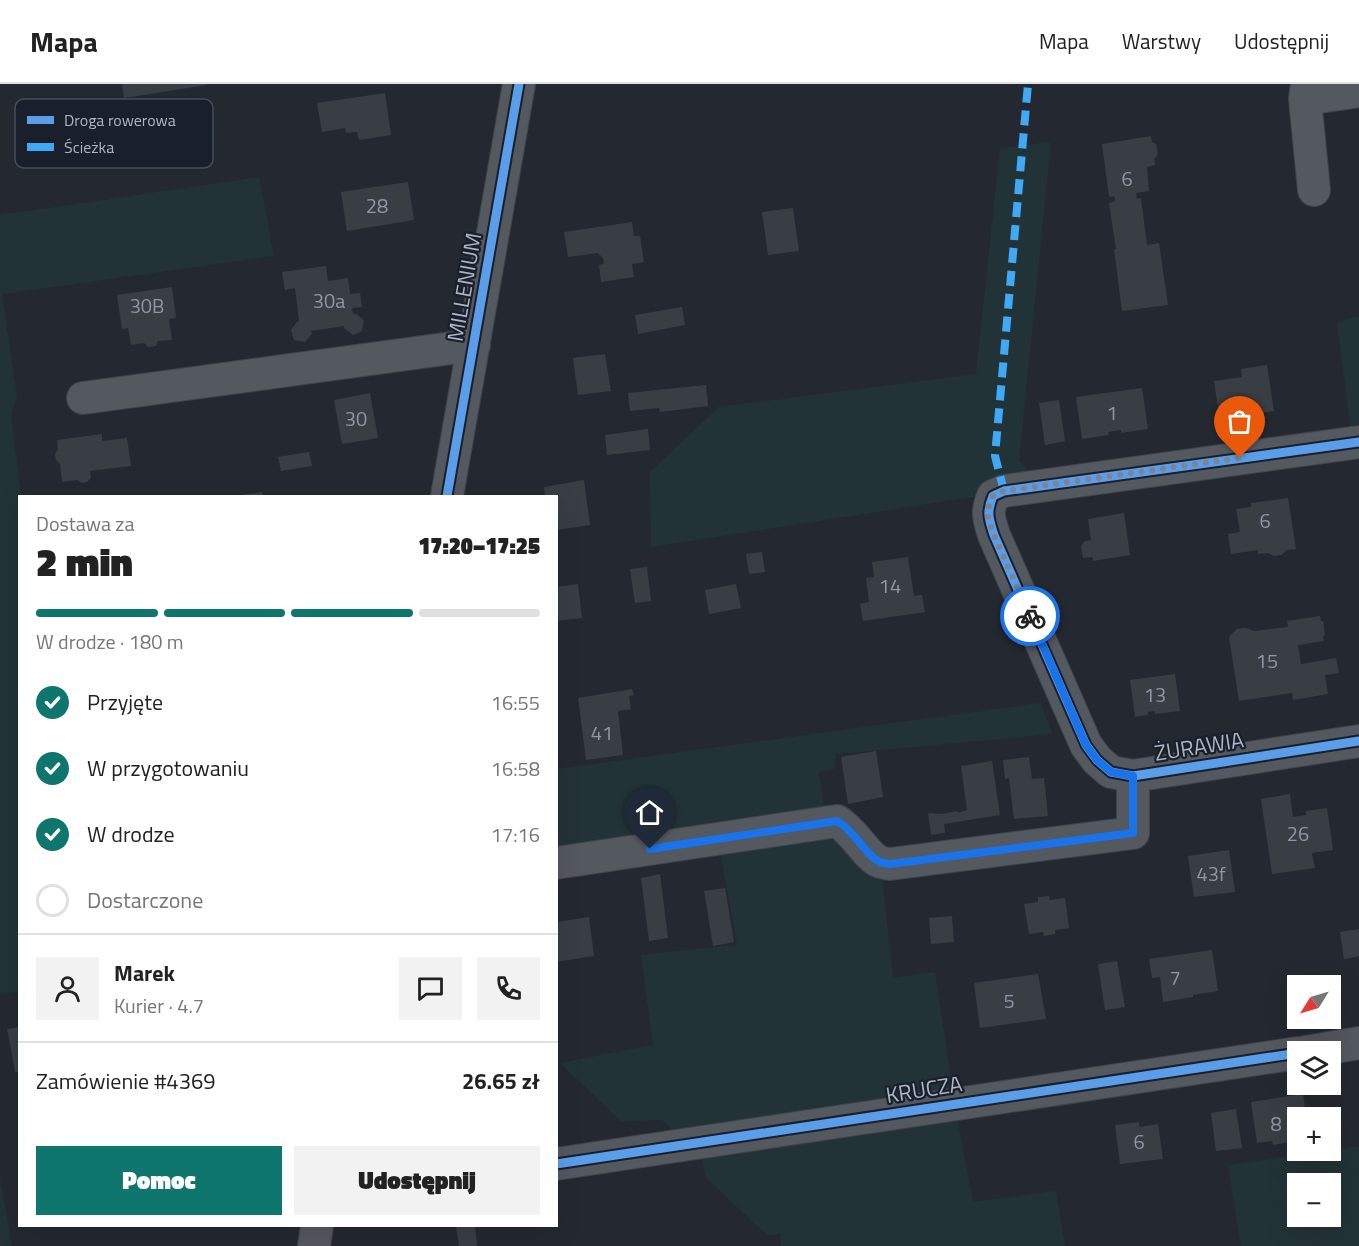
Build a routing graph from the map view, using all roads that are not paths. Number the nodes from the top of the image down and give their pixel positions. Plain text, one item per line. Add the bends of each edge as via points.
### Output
1 (519, 84) edge
2 (1359, 91) edge
3 (1306, 92) edge
4 (1314, 190) dead end
5 (474, 345) junction
6 (83, 398) dead end
7 (1359, 442) edge
8 (447, 495) edge
9 (1359, 741) edge
10 (1133, 776) junction
11 (558, 863) edge
12 (1359, 1043) edge
13 (1341, 1046) edge
14 (1287, 1055) edge
15 (558, 1164) edge
16 (317, 1227) edge
17 (314, 1246) edge

1 - 5 street, MILLENIUM
2 - 3 street
3 - 4 street
5 - 6 street
5 - 8 street, MILLENIUM
7 - 10 street, ŻURAWIA via 1004,491 993,496 987,514 994,535 1086,745 1111,772
9 - 10 street, ŻURAWIA
10 - 11 street via 1133,833 890,864 879,862 837,821
12 - 13 street
14 - 15 street, KRUCZA
16 - 17 street

